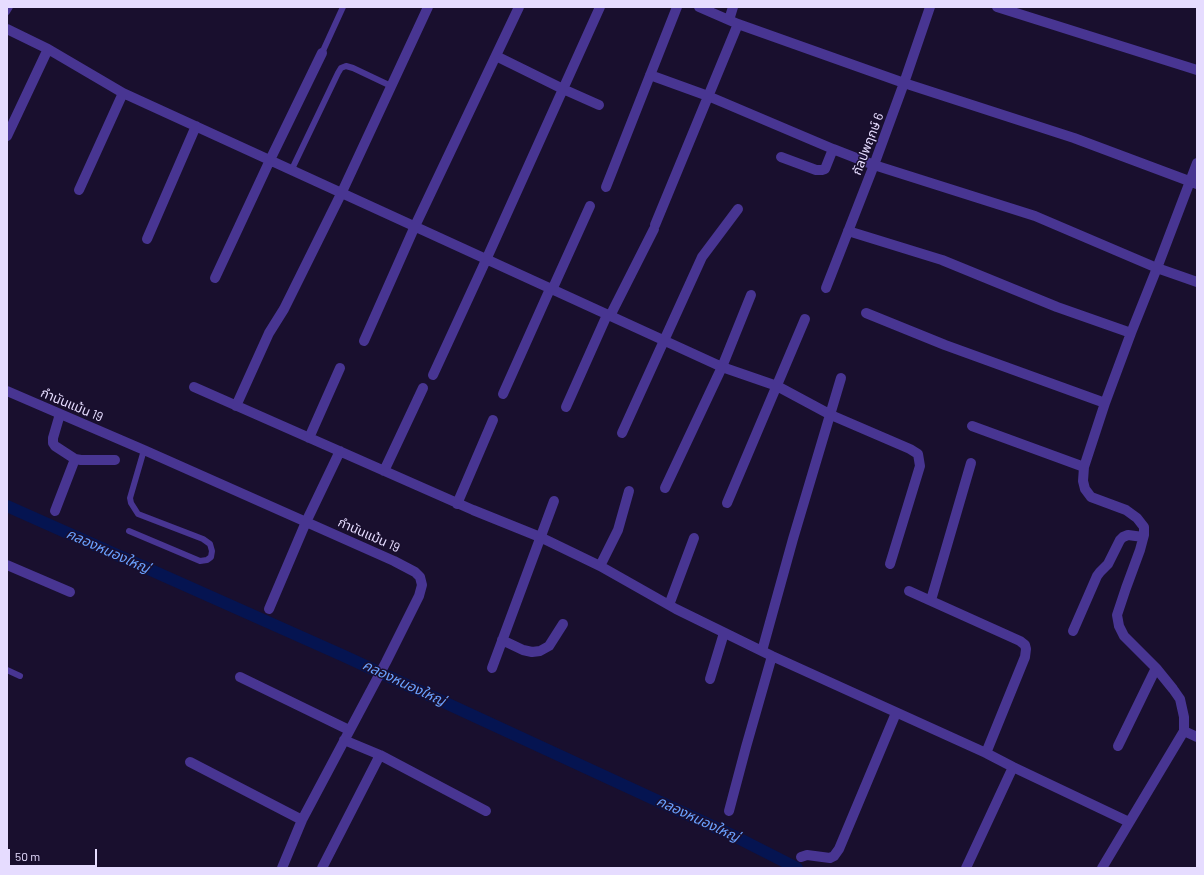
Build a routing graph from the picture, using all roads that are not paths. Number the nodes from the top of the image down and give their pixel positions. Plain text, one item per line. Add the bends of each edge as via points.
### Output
1 (10, 7) edge
2 (343, 7) edge
3 (428, 7) edge
4 (518, 7) edge
5 (600, 7) edge
6 (677, 7) edge
7 (699, 7) edge
8 (733, 7) edge
9 (930, 7) edge
10 (997, 7) edge
11 (7, 12) edge
12 (729, 20) junction
13 (738, 24) junction
14 (7, 29) edge
15 (48, 49) junction
16 (322, 53) joint
17 (496, 56) junction
18 (1197, 70) edge
19 (650, 75) junction
20 (904, 83) junction
21 (391, 86) junction
22 (563, 89) junction
23 (123, 93) junction
24 (708, 96) junction
25 (599, 104) dead end
26 (196, 126) junction
27 (7, 136) edge
28 (833, 149) junction
29 (781, 157) dead end
30 (270, 160) junction
31 (1197, 162) edge
32 (874, 166) junction
33 (292, 169) junction
34 (1193, 183) edge
35 (606, 187) dead end
36 (79, 190) dead end
37 (342, 192) junction
38 (590, 206) dead end
39 (738, 209) dead end
40 (415, 226) junction
41 (848, 231) junction
42 (147, 239) dead end
43 (486, 260) junction
44 (1157, 268) junction
45 (215, 278) dead end
46 (1197, 282) edge
47 (826, 288) dead end
48 (551, 289) junction
49 (751, 295) dead end
50 (866, 313) dead end
51 (608, 315) junction
52 (805, 319) dead end
53 (1131, 333) junction
54 (664, 340) junction
55 (364, 341) dead end
56 (722, 367) junction
57 (340, 368) dead end
58 (433, 375) dead end
59 (841, 378) dead end
60 (777, 386) junction
61 (194, 387) dead end
62 (423, 388) dead end
63 (7, 391) edge
64 (503, 394) dead end
65 (1105, 403) junction
66 (236, 406) junction
67 (566, 407) dead end
68 (60, 414) junction
69 (831, 415) junction
70 (493, 420) dead end
71 (972, 426) dead end
72 (622, 433) dead end
73 (309, 438) junction
74 (144, 450) junction
75 (340, 452) junction
76 (74, 459) junction
77 (115, 460) dead end
78 (971, 463) dead end
79 (1084, 467) junction
80 (384, 471) junction
81 (665, 488) dead end
82 (629, 491) dead end
83 (554, 501) dead end
84 (727, 503) dead end
85 (458, 504) junction
86 (55, 511) dead end
87 (306, 522) junction
88 (129, 531) dead end
89 (540, 537) junction
90 (1143, 537) junction
91 (694, 538) dead end
92 (7, 564) edge
93 (890, 564) dead end
94 (600, 566) junction
95 (909, 591) dead end
96 (70, 592) dead end
97 (931, 600) junction
98 (669, 605) junction
99 (269, 609) dead end
100 (563, 624) dead end
101 (1073, 631) dead end
102 (724, 633) junction
103 (502, 640) junction
104 (762, 651) junction
105 (772, 656) junction
106 (492, 668) dead end
107 (1156, 668) junction
108 (7, 670) edge
109 (20, 676) dead end
110 (240, 677) dead end
111 (710, 678) dead end
112 (896, 713) junction
113 (1184, 731) junction
114 (347, 735) junction
115 (1197, 737) edge
116 (1118, 746) dead end
117 (986, 753) junction
118 (380, 756) junction
119 (190, 762) dead end
120 (1013, 767) junction
121 (486, 811) dead end
122 (729, 811) dead end
123 (302, 820) junction
124 (1129, 822) junction
125 (801, 857) dead end
126 (282, 868) edge
127 (322, 868) edge
128 (966, 868) edge
129 (1102, 868) edge

1 - 11 lane
2 - 16 lane
3 - 21 street
4 - 17 street
5 - 22 street
6 - 19 street
7 - 12 street
8 - 12 street
9 - 20 street, กัลปพฤกษ์ 6
10 - 18 street
12 - 13 street
13 - 20 street
13 - 24 street
14 - 15 street
15 - 23 street
15 - 27 street
16 - 30 street
17 - 22 street
17 - 40 street
19 - 24 street
19 - 35 street
20 - 32 street, กัลปพฤกษ์ 6
20 - 34 street via 1074,138
21 - 33 lane via 353,68 341,68
21 - 37 street
22 - 25 street
22 - 43 street
23 - 26 street
23 - 36 street
24 - 28 street
24 - 51 street via 655,227
26 - 30 street
26 - 42 street
28 - 29 street via 825,169 822,170
28 - 32 street
30 - 33 street
30 - 45 street
31 - 34 street
32 - 41 street, กัลปพฤกษ์ 6
32 - 44 street via 1035,216
33 - 37 street
34 - 44 street
37 - 40 street
37 - 66 street via 284,309 268,333
38 - 48 street
39 - 54 street via 702,257
40 - 43 street
40 - 55 street
41 - 47 street, กัลปพฤกษ์ 6
41 - 53 street via 942,260 1058,307
43 - 48 street
43 - 58 street
44 - 46 street
44 - 53 street
48 - 51 street
48 - 64 street
49 - 56 street
50 - 65 street via 945,346
51 - 54 street
51 - 67 street
52 - 60 street
53 - 65 street
54 - 56 street
54 - 72 street
56 - 60 street
56 - 81 street
57 - 73 street
59 - 69 street
60 - 69 street
60 - 84 street
61 - 66 street
62 - 80 street
63 - 68 street, กำนันแม้น 19
65 - 79 street
66 - 73 street
68 - 74 street, กำนันแม้น 19
68 - 76 street via 53,443
69 - 93 street via 918,454 920,466
69 - 104 street
70 - 85 street
71 - 79 street
73 - 75 street
74 - 87 street, กำนันแม้น 19
74 - 88 lane via 130,498 131,503 138,514 203,539 210,544 211,557 200,561
75 - 80 street
75 - 87 street
76 - 77 street
76 - 86 street
78 - 97 street
79 - 90 street via 1083,481 1091,497 1126,510 1137,518 1144,527
80 - 85 street
82 - 94 street via 618,530
83 - 89 street
85 - 89 street
87 - 99 street
87 - 114 street, กำนันแม้น 19 via 416,572 422,585 386,662
89 - 94 street
89 - 103 street
90 - 101 street via 1128,535 1120,540 1108,564 1097,576
90 - 107 street via 1117,615 1124,636
91 - 98 street
92 - 96 street
94 - 98 street
95 - 97 street
97 - 117 street via 1025,645 1025,657
98 - 102 street
100 - 103 street via 549,646 540,651 523,650
102 - 104 street
102 - 111 street
103 - 106 street
104 - 105 street
105 - 112 street
105 - 122 street
107 - 113 street via 1180,699
107 - 116 street
108 - 109 lane
110 - 114 street
112 - 117 street
112 - 125 street via 839,849 830,858 806,855
113 - 115 street
113 - 124 street
114 - 118 street
114 - 123 street, กำนันแม้น 19
117 - 120 street
118 - 121 street
118 - 127 street
119 - 123 street
120 - 124 street
120 - 128 street
123 - 126 street, กำนันแม้น 19
124 - 129 street

